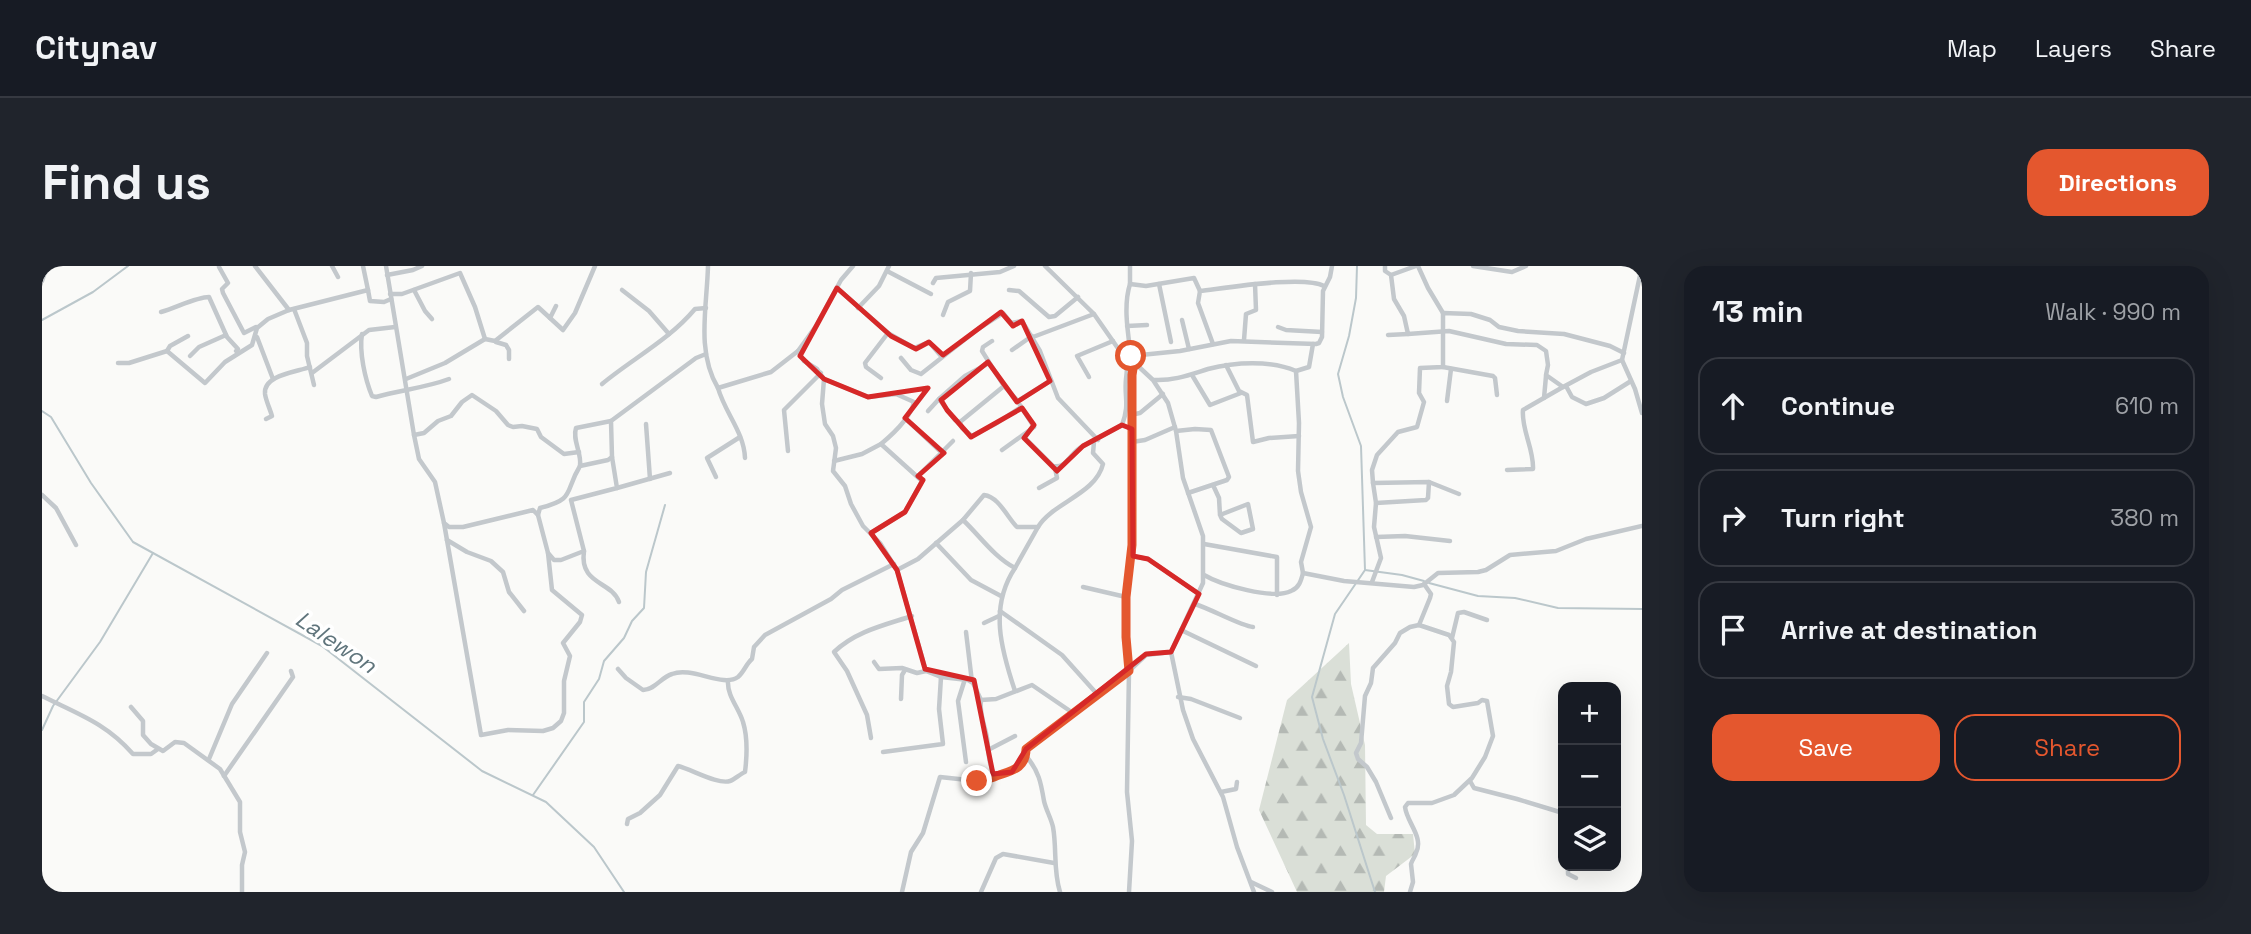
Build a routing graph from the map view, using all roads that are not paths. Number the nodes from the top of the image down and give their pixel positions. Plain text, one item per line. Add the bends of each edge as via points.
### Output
1 (47, 266) edge
2 (255, 266) edge
3 (332, 266) edge
4 (363, 266) edge
5 (386, 266) edge
6 (422, 266) edge
7 (595, 266) edge
8 (708, 266) edge
9 (853, 266) edge
10 (1014, 266) edge
11 (1045, 266) edge
12 (1130, 266) edge
13 (1332, 266) edge
14 (1385, 266) edge
15 (1417, 266) edge
16 (1473, 266) edge
17 (1526, 266) edge
18 (1642, 266) edge
19 (219, 267) edge
20 (888, 268) edge
21 (971, 274) junction
22 (387, 275) junction
23 (1391, 275) junction
24 (338, 277) dead end
25 (42, 281) edge
26 (933, 283) dead end
27 (1130, 284) junction
28 (1159, 284) junction
29 (1255, 284) junction
30 (1324, 287) junction
31 (837, 288) junction
32 (622, 289) dead end
33 (368, 290) junction
34 (414, 290) junction
35 (1009, 290) dead end
36 (1200, 291) junction
37 (931, 294) dead end
38 (391, 296) junction
39 (1078, 297) junction
40 (556, 306) dead end
41 (706, 308) junction
42 (858, 308) junction
43 (291, 310) junction
44 (161, 312) dead end
45 (1443, 313) junction
46 (1094, 314) junction
47 (943, 315) dead end
48 (550, 318) junction
49 (432, 319) dead end
50 (1182, 320) dead end
51 (1147, 325) dead end
52 (1127, 326) junction
53 (395, 327) junction
54 (1278, 327) dead end
55 (257, 330) junction
56 (1443, 331) junction
57 (1322, 332) junction
58 (244, 333) junction
59 (888, 333) junction
60 (362, 334) junction
61 (669, 334) junction
62 (1408, 334) junction
63 (226, 335) junction
64 (1388, 335) dead end
65 (188, 336) dead end
66 (1032, 336) junction
67 (485, 339) junction
68 (1244, 340) junction
69 (233, 341) junction
70 (495, 341) junction
71 (992, 341) dead end
72 (1113, 341) junction
73 (1171, 342) dead end
74 (1213, 344) junction
75 (1313, 344) junction
76 (1189, 349) junction
77 (1012, 350) dead end
78 (167, 351) junction
79 (798, 351) junction
80 (1624, 353) junction
81 (706, 354) junction
82 (234, 355) junction
83 (190, 356) dead end
84 (942, 356) junction
85 (1124, 356) junction
86 (901, 358) dead end
87 (509, 359) dead end
88 (1133, 359) junction
89 (1622, 360) junction
90 (118, 363) dead end
91 (989, 363) junction
92 (1226, 365) junction
93 (1443, 367) junction
94 (1451, 369) junction
95 (311, 370) junction
96 (1296, 371) junction
97 (1192, 375) junction
98 (822, 376) junction
99 (1546, 376) junction
100 (1089, 377) dead end
101 (881, 378) dead end
102 (273, 379) junction
103 (405, 379) junction
104 (449, 379) dead end
105 (1153, 380) junction
106 (1050, 381) junction
107 (1631, 381) junction
108 (602, 384) dead end
109 (314, 385) dead end
110 (1004, 386) junction
111 (1565, 386) junction
112 (718, 388) junction
113 (408, 389) junction
114 (1241, 393) junction
115 (1163, 394) junction
116 (1497, 395) dead end
117 (1544, 398) junction
118 (939, 399) junction
119 (1447, 401) dead end
120 (1020, 404) junction
121 (928, 411) dead end
122 (1642, 413) edge
123 (1129, 415) junction
124 (905, 418) junction
125 (266, 419) dead end
126 (611, 421) junction
127 (960, 422) junction
128 (646, 424) dead end
129 (1122, 425) junction
130 (1132, 429) junction
131 (1176, 429) junction
132 (414, 435) junction
133 (1023, 436) junction
134 (1299, 436) junction
135 (740, 437) junction
136 (953, 441) dead end
137 (1096, 441) junction
138 (1132, 442) junction
139 (881, 444) junction
140 (1002, 450) dead end
141 (788, 451) dead end
142 (579, 452) junction
143 (941, 452) junction
144 (612, 457) junction
145 (745, 458) dead end
146 (834, 461) junction
147 (580, 466) junction
148 (1055, 468) junction
149 (1507, 470) dead end
150 (670, 473) dead end
151 (918, 476) junction
152 (716, 477) dead end
153 (650, 479) junction
154 (1429, 482) junction
155 (1373, 484) junction
156 (1213, 485) junction
157 (617, 488) junction
158 (1039, 488) dead end
159 (1188, 493) junction
160 (1459, 494) dead end
161 (42, 495) edge
162 (571, 500) junction
163 (558, 503) junction
164 (1376, 503) junction
165 (1220, 514) junction
166 (538, 515) junction
167 (963, 520) junction
168 (444, 523) junction
169 (1642, 526) edge
170 (1038, 527) junction
171 (871, 533) junction
172 (1376, 537) junction
173 (447, 540) junction
174 (1450, 541) dead end
175 (936, 543) junction
176 (1204, 544) junction
177 (76, 545) dead end
178 (584, 551) junction
179 (548, 553) junction
180 (1131, 556) junction
181 (896, 567) junction
182 (1015, 568) junction
183 (1303, 573) junction
184 (1204, 575) junction
185 (1372, 582) junction
186 (1424, 584) junction
187 (1083, 587) dead end
188 (1199, 594) junction
189 (1277, 595) junction
190 (1001, 596) junction
191 (1126, 597) junction
192 (619, 602) dead end
193 (1195, 604) junction
194 (524, 611) dead end
195 (999, 613) junction
196 (912, 616) junction
197 (1487, 620) dead end
198 (984, 624) dead end
199 (1419, 625) junction
200 (1253, 627) dead end
201 (1181, 630) junction
202 (966, 632) dead end
203 (1452, 638) junction
204 (1171, 652) junction
205 (267, 653) dead end
206 (874, 662) dead end
207 (1256, 666) dead end
208 (618, 669) dead end
209 (905, 670) junction
210 (290, 671) dead end
211 (926, 671) junction
212 (1129, 671) junction
213 (941, 677) junction
214 (965, 679) junction
215 (729, 680) junction
216 (972, 682) junction
217 (1015, 691) junction
218 (1097, 694) junction
219 (42, 696) edge
220 (1178, 697) junction
221 (901, 699) dead end
222 (981, 700) junction
223 (131, 707) dead end
224 (1073, 713) junction
225 (1240, 718) dead end
226 (1015, 736) dead end
227 (871, 738) dead end
228 (158, 749) junction
229 (988, 750) junction
230 (883, 752) dead end
231 (1026, 756) junction
232 (209, 760) junction
233 (966, 762) dead end
234 (224, 776) junction
235 (995, 776) junction
236 (1470, 781) junction
237 (1237, 782) dead end
238 (1221, 792) junction
239 (1558, 811) edge
240 (1391, 818) dead end
241 (626, 824) dead end
242 (1054, 863) junction
243 (1568, 871) edge
244 (1576, 877) dead end
245 (1250, 882) junction
246 (242, 892) edge
247 (902, 892) edge
248 (981, 892) edge
249 (1060, 892) edge
250 (1129, 892) edge
251 (1254, 892) edge
252 (1272, 892) edge
253 (1410, 892) edge

1 - 25 street
2 - 43 street
3 - 24 street
4 - 33 street
5 - 22 street
6 - 22 street
7 - 48 street via 572,320 563,330
8 - 41 street
9 - 31 street
10 - 21 street
11 - 39 street
12 - 27 street
13 - 30 street
14 - 23 street
15 - 23 street
15 - 45 street
16 - 17 street via 1512,272
18 - 80 street
19 - 58 street via 228,283 223,293
20 - 37 street
20 - 42 street via 879,286
21 - 26 street via 936,278
21 - 47 street via 970,291 948,302
22 - 38 street
23 - 62 street via 1394,299
27 - 28 street
27 - 52 street
28 - 36 street via 1194,278
28 - 73 street
29 - 30 street via 1313,282
29 - 36 street
29 - 68 street via 1256,310 1246,314
30 - 57 street
31 - 42 street
31 - 79 street
32 - 61 street via 649,310
33 - 38 street via 370,301 384,302
33 - 43 street
34 - 38 street
34 - 49 street
34 - 67 street via 460,273
35 - 39 street via 1020,290 1049,317
36 - 74 street via 1198,303
38 - 53 street
39 - 46 street
40 - 48 street
41 - 61 street via 695,309
41 - 81 street
42 - 59 street
43 - 55 street via 268,319
43 - 95 street via 307,343
44 - 63 street via 209,297
45 - 56 street
45 - 80 street via 1471,314 1518,331 1564,334
46 - 66 street
46 - 72 street
48 - 70 street via 538,307
50 - 76 street
51 - 52 street
52 - 88 street
53 - 60 street
53 - 103 street
54 - 57 street
55 - 58 street
55 - 82 street via 254,343
55 - 102 street
56 - 62 street
56 - 93 street
56 - 99 street via 1506,344 1537,345 1546,351
57 - 75 street via 1320,343
58 - 69 street
59 - 84 street via 914,348 929,342
59 - 101 street via 864,363
60 - 95 street
60 - 113 street via 372,396
61 - 108 street
62 - 64 street
63 - 69 street
63 - 83 street
65 - 78 street
66 - 77 street
66 - 84 street via 1022,321 1012,323 1001,312
66 - 106 street
67 - 70 street
67 - 103 street via 445,363
68 - 74 street
68 - 75 street
69 - 82 street via 238,348
70 - 87 street via 506,345
71 - 91 street via 982,349
72 - 85 street
72 - 100 street via 1077,356
74 - 76 street
75 - 96 street via 1309,367
76 - 88 street
78 - 82 street via 205,383
78 - 90 street
79 - 98 street
79 - 112 street via 771,372
80 - 89 street
81 - 112 street
81 - 126 street
84 - 86 street via 919,374
85 - 88 street
85 - 123 street
88 - 105 street
88 - 123 street
89 - 107 street
89 - 111 street
91 - 110 street
91 - 118 street
92 - 96 street via 1276,364
92 - 97 street
92 - 114 street
93 - 94 street
93 - 155 street via 1420,368 1419,393 1424,402 1417,427 1398,432 1377,455
94 - 116 street via 1494,376
94 - 119 street
95 - 102 street
95 - 109 street
96 - 134 street
97 - 105 street
97 - 114 street via 1210,405
98 - 124 street via 868,397 906,397 914,404
98 - 141 street via 784,410
98 - 146 street via 822,404 825,424 835,442
99 - 111 street
99 - 117 street
102 - 125 street via 265,389 272,416
103 - 113 street
104 - 113 street
105 - 115 street
106 - 120 street
106 - 137 street via 1063,405
107 - 111 street via 1590,404 1572,397
107 - 122 street
110 - 120 street
110 - 127 street
111 - 117 street
112 - 135 street
113 - 132 street
114 - 134 street via 1248,399 1253,442
115 - 123 street via 1143,411
115 - 131 street
117 - 149 street via 1522,413 1533,469
118 - 121 street
118 - 127 street
120 - 127 street via 972,436
120 - 133 street via 1034,427
123 - 129 street
123 - 130 street
124 - 139 street
124 - 143 street
126 - 142 street via 576,428
126 - 144 street
128 - 153 street
129 - 130 street
129 - 137 street
130 - 138 street
131 - 138 street
131 - 156 street via 1212,430 1229,477
131 - 159 street
132 - 142 street via 451,416 472,395 513,428 537,429 564,454
132 - 168 street via 419,459 435,482
133 - 140 street
133 - 148 street
134 - 183 street via 1301,492 1311,527 1301,562
135 - 145 street
135 - 152 street via 707,458
136 - 143 street
137 - 148 street
137 - 170 street via 1093,453 1103,464 1100,472 1068,502 1046,514
138 - 180 street
139 - 146 street
139 - 151 street
142 - 147 street
143 - 151 street
144 - 147 street
144 - 157 street
146 - 171 street via 834,474
147 - 163 street via 568,495
148 - 158 street via 1057,478
150 - 153 street
151 - 171 street via 922,481 905,512
153 - 157 street
154 - 155 street
154 - 160 street
154 - 164 street via 1426,500
155 - 164 street
156 - 159 street
156 - 165 street
157 - 162 street
159 - 176 street
161 - 177 street via 56,508
162 - 163 street
162 - 178 street
163 - 166 street via 540,508
164 - 172 street
165 - 165 street via 1248,504 1253,529 1241,533
166 - 168 street via 533,510 463,527
166 - 179 street
167 - 170 street via 986,494 1017,527
167 - 175 street
167 - 182 street
168 - 173 street
169 - 186 street via 1556,551 1510,555 1478,572 1438,573
170 - 182 street
171 - 181 street
172 - 174 street
172 - 185 street via 1381,558
173 - 179 street via 481,736 508,730 543,731 553,728 564,713 570,656 563,643 582,615 552,590
173 - 194 street via 491,561 503,572 509,592
175 - 181 street via 908,566
175 - 190 street via 971,580
176 - 184 street
176 - 189 street via 1277,557
178 - 179 street via 561,560
178 - 192 street via 582,560 593,581 610,589
180 - 188 street via 1148,559
180 - 191 street
181 - 196 street
181 - 215 street via 842,590 765,635 739,676
182 - 190 street
183 - 185 street
183 - 189 street via 1297,587
184 - 188 street
184 - 189 street
185 - 186 street via 1404,588
186 - 199 street via 1431,594
187 - 191 street
188 - 193 street
190 - 195 street
191 - 212 street
193 - 200 street
193 - 201 street
195 - 198 street
195 - 217 street via 1003,653
195 - 218 street via 1062,654
196 - 211 street
196 - 227 street via 870,629 834,652 867,715
197 - 203 street via 1458,613
199 - 203 street
199 - 240 street via 1400,633 1373,668 1356,753 1376,782
201 - 204 street
201 - 207 street
202 - 216 street
203 - 236 street via 1449,704 1487,701 1493,736
204 - 212 street via 1146,655
204 - 220 street
205 - 232 street via 232,704
206 - 209 street via 879,669
208 - 215 street via 643,690 682,671
209 - 211 street
209 - 221 street
210 - 234 street via 293,677
211 - 213 street
212 - 218 street
212 - 250 street
213 - 214 street
213 - 230 street via 943,744
214 - 216 street
214 - 233 street via 958,701
215 - 241 street via 728,691 747,736 745,772 719,781 678,766 660,795
216 - 222 street
217 - 222 street
217 - 224 street via 1038,687
218 - 224 street
219 - 228 street via 96,721 133,754 151,754
220 - 225 street
220 - 238 street
222 - 229 street
223 - 228 street via 143,721 143,735
224 - 231 street via 1026,749
226 - 229 street
228 - 232 street via 181,742
229 - 235 street
231 - 235 street via 1013,771
231 - 242 street via 1042,781 1053,828
232 - 234 street
234 - 246 street via 241,806
235 - 247 street via 977,781 940,777 923,833 911,852
236 - 239 street via 1474,788
236 - 253 street via 1454,795 1405,807 1418,845 1411,864
237 - 238 street via 1238,788
238 - 245 street
242 - 248 street via 1003,853 996,858
242 - 249 street
243 - 244 street
245 - 251 street
245 - 252 street

